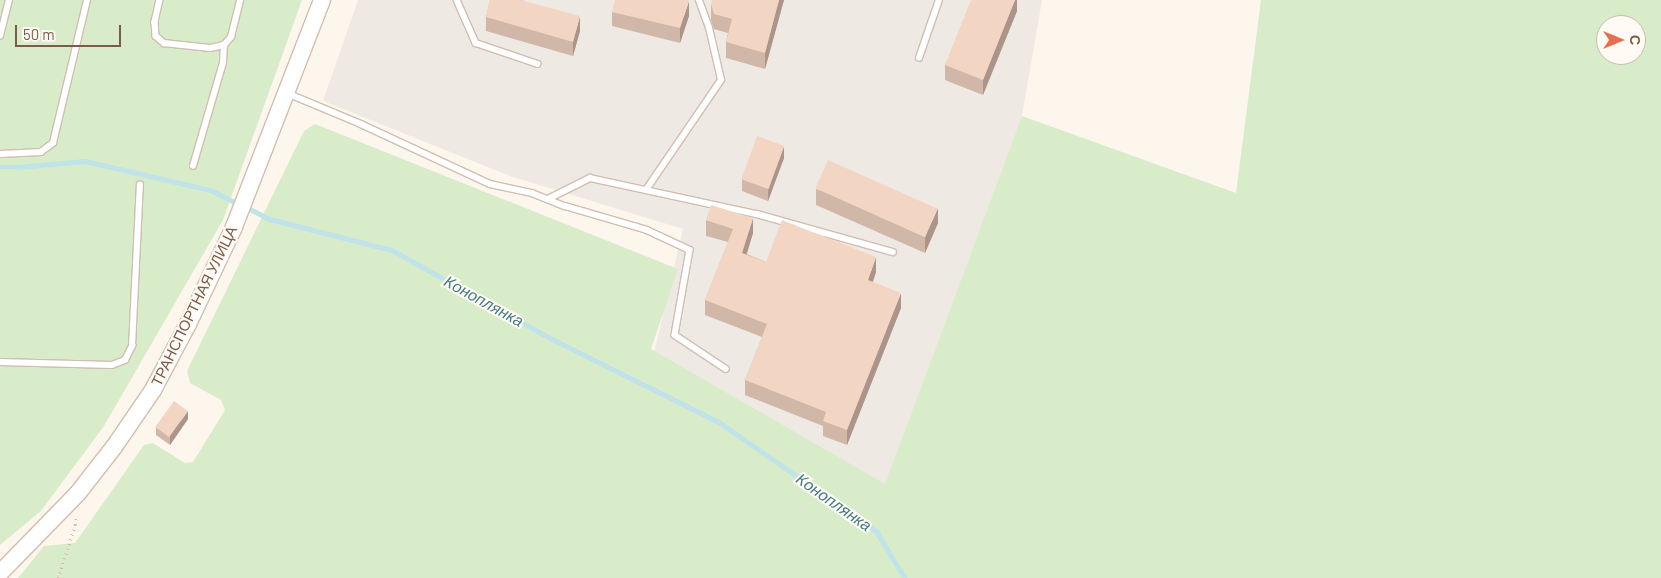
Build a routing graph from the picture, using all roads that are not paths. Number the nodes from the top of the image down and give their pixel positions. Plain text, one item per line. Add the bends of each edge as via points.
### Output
1 (10, 0) edge
2 (87, 0) edge
3 (160, 0) edge
4 (240, 0) edge
5 (322, 0) edge
6 (458, 0) edge
7 (699, 0) edge
8 (939, 0) edge
9 (0, 36) edge
10 (224, 45) junction
11 (919, 58) dead end
12 (538, 64) dead end
13 (287, 93) junction
14 (0, 154) edge
15 (193, 166) dead end
16 (140, 185) dead end
17 (646, 190) junction
18 (548, 200) junction
19 (893, 252) dead end
20 (0, 362) edge
21 (726, 368) dead end
22 (0, 573) edge

1 - 9 lane
2 - 14 lane via 52,143 41,152
3 - 10 lane via 155,22 156,36 164,43 210,48
4 - 10 lane via 231,36
5 - 13 main road, ТРАНСПОРТНАЯ УЛИЦА
6 - 12 lane via 476,43
7 - 17 lane via 721,80
8 - 11 lane
10 - 15 lane via 223,63
13 - 18 lane via 490,184
13 - 22 main road, ТРАНСПОРТНАЯ УЛИЦА via 234,227 153,390 78,493
16 - 20 lane via 132,346 125,360 112,365
17 - 18 lane via 590,178
17 - 19 lane via 757,214
18 - 21 lane via 647,230 690,250 675,335

